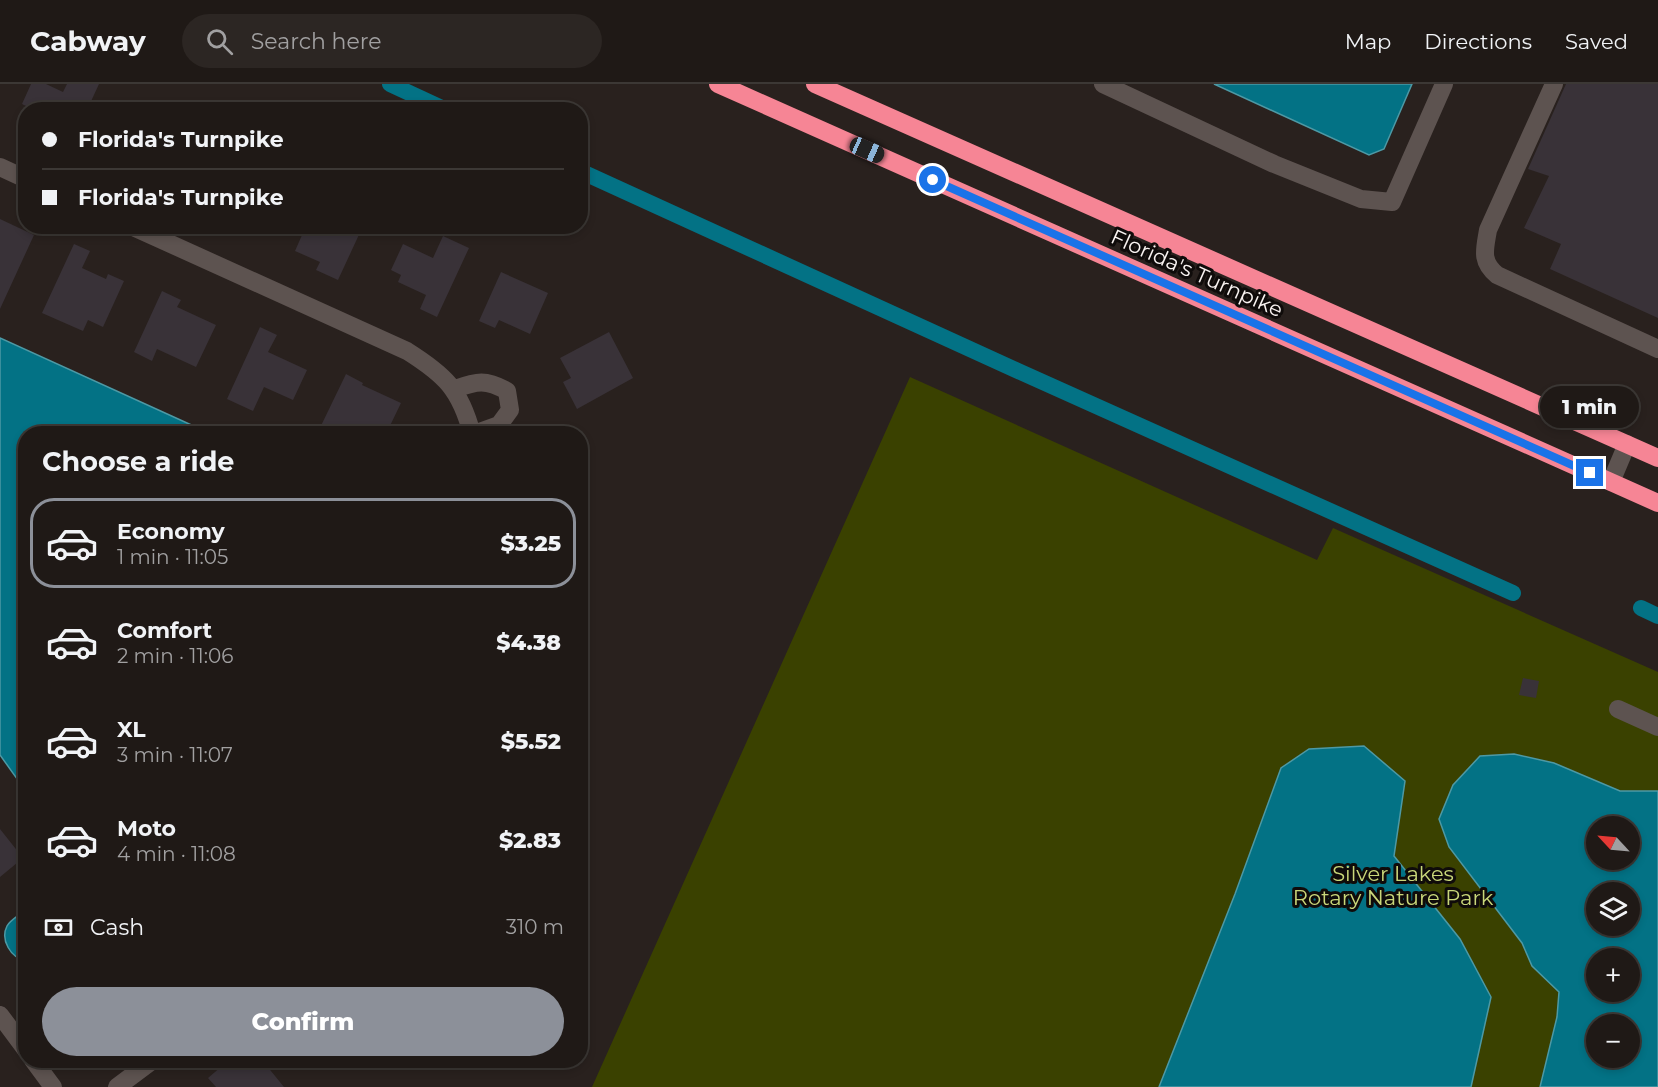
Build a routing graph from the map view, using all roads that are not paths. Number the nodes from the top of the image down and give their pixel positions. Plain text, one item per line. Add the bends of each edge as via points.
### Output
1 (718, 84) edge
2 (815, 84) edge
3 (1103, 84) edge
4 (1444, 84) edge
5 (1554, 84) edge
6 (0, 167) edge
7 (18, 175) edge
8 (149, 234) edge
9 (1658, 349) edge
10 (455, 390) junction
11 (470, 426) edge
12 (496, 426) edge
13 (1627, 444) junction
14 (1658, 458) edge
15 (1611, 482) junction
16 (1658, 503) edge
17 (1618, 709) dead end
18 (1658, 727) edge
19 (0, 1015) edge
20 (18, 1039) edge
21 (39, 1068) edge
22 (142, 1068) edge
23 (53, 1087) edge
24 (117, 1087) edge

1 - 15 highway, Florida's Turnpike
2 - 13 highway, Florida's Turnpike
3 - 4 street via 1274,164 1361,199 1392,202
5 - 9 street via 1488,230 1484,251 1488,267 1497,275
6 - 7 street
8 - 10 street via 407,351 434,368
10 - 11 street
10 - 12 street via 475,382 493,383 507,391 510,410
13 - 14 highway, Florida's Turnpike
13 - 15 street
15 - 16 highway, Florida's Turnpike
17 - 18 street
19 - 20 street
21 - 23 street
22 - 24 street

